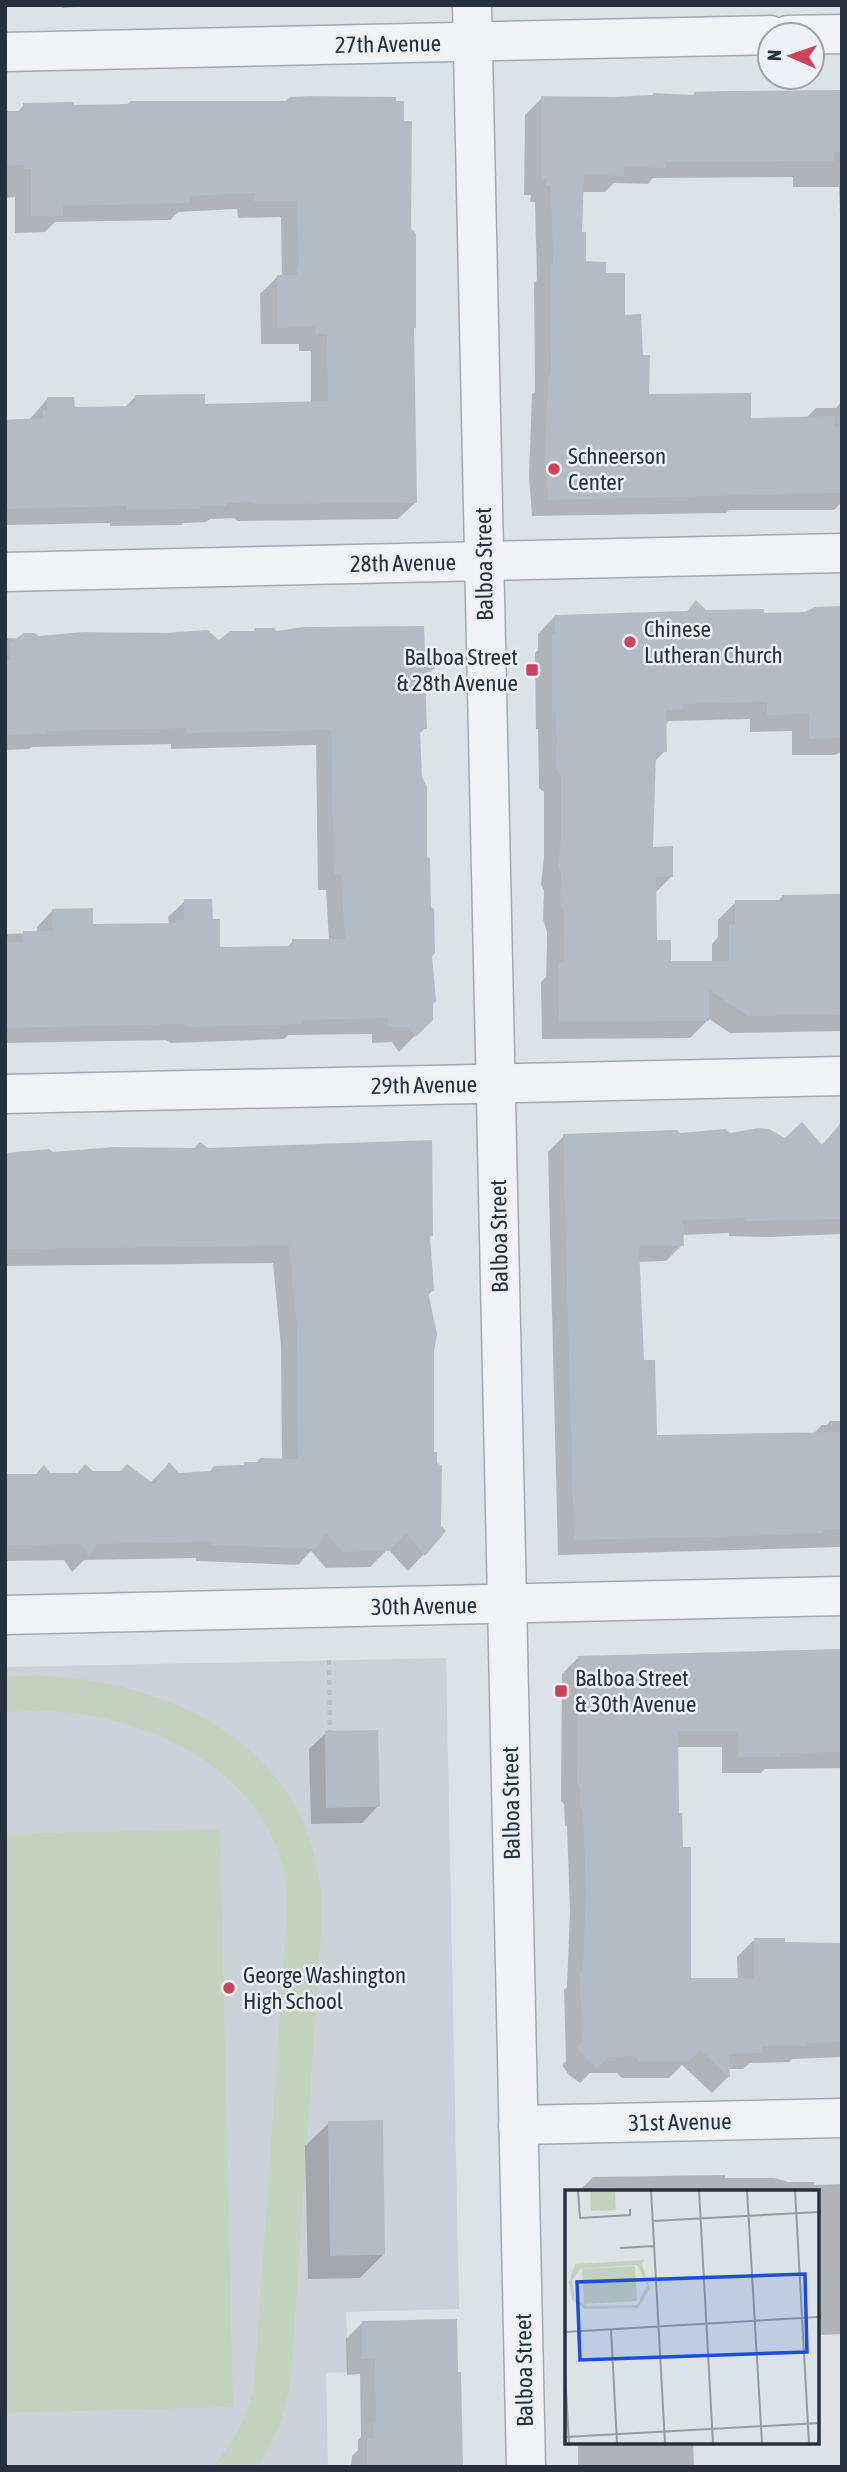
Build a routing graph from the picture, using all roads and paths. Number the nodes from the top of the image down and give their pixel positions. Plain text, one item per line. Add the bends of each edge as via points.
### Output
1 (472, 24) edge
2 (756, 34) edge
3 (5, 52) edge
4 (842, 554) edge
5 (484, 562) junction
6 (5, 572) edge
7 (842, 1076) edge
8 (495, 1083) junction
9 (5, 1094) edge
10 (842, 1596) edge
11 (507, 1604) junction
12 (5, 1615) edge
13 (329, 1660) dead end
14 (330, 1731) dead end
15 (842, 2118) edge
16 (518, 2125) junction
17 (526, 2467) edge

1 - 2 street, 27th Avenue
1 - 3 street, 27th Avenue
1 - 5 street, Balboa Street
4 - 5 street, 28th Avenue
5 - 6 street, 28th Avenue
5 - 8 street, Balboa Street
7 - 8 street, 29th Avenue
8 - 9 street, 29th Avenue
8 - 11 street, Balboa Street
10 - 11 street, 30th Avenue
11 - 12 street, 30th Avenue
11 - 16 street, Balboa Street
13 - 14 path
15 - 16 street, 31st Avenue
16 - 17 street, Balboa Street

